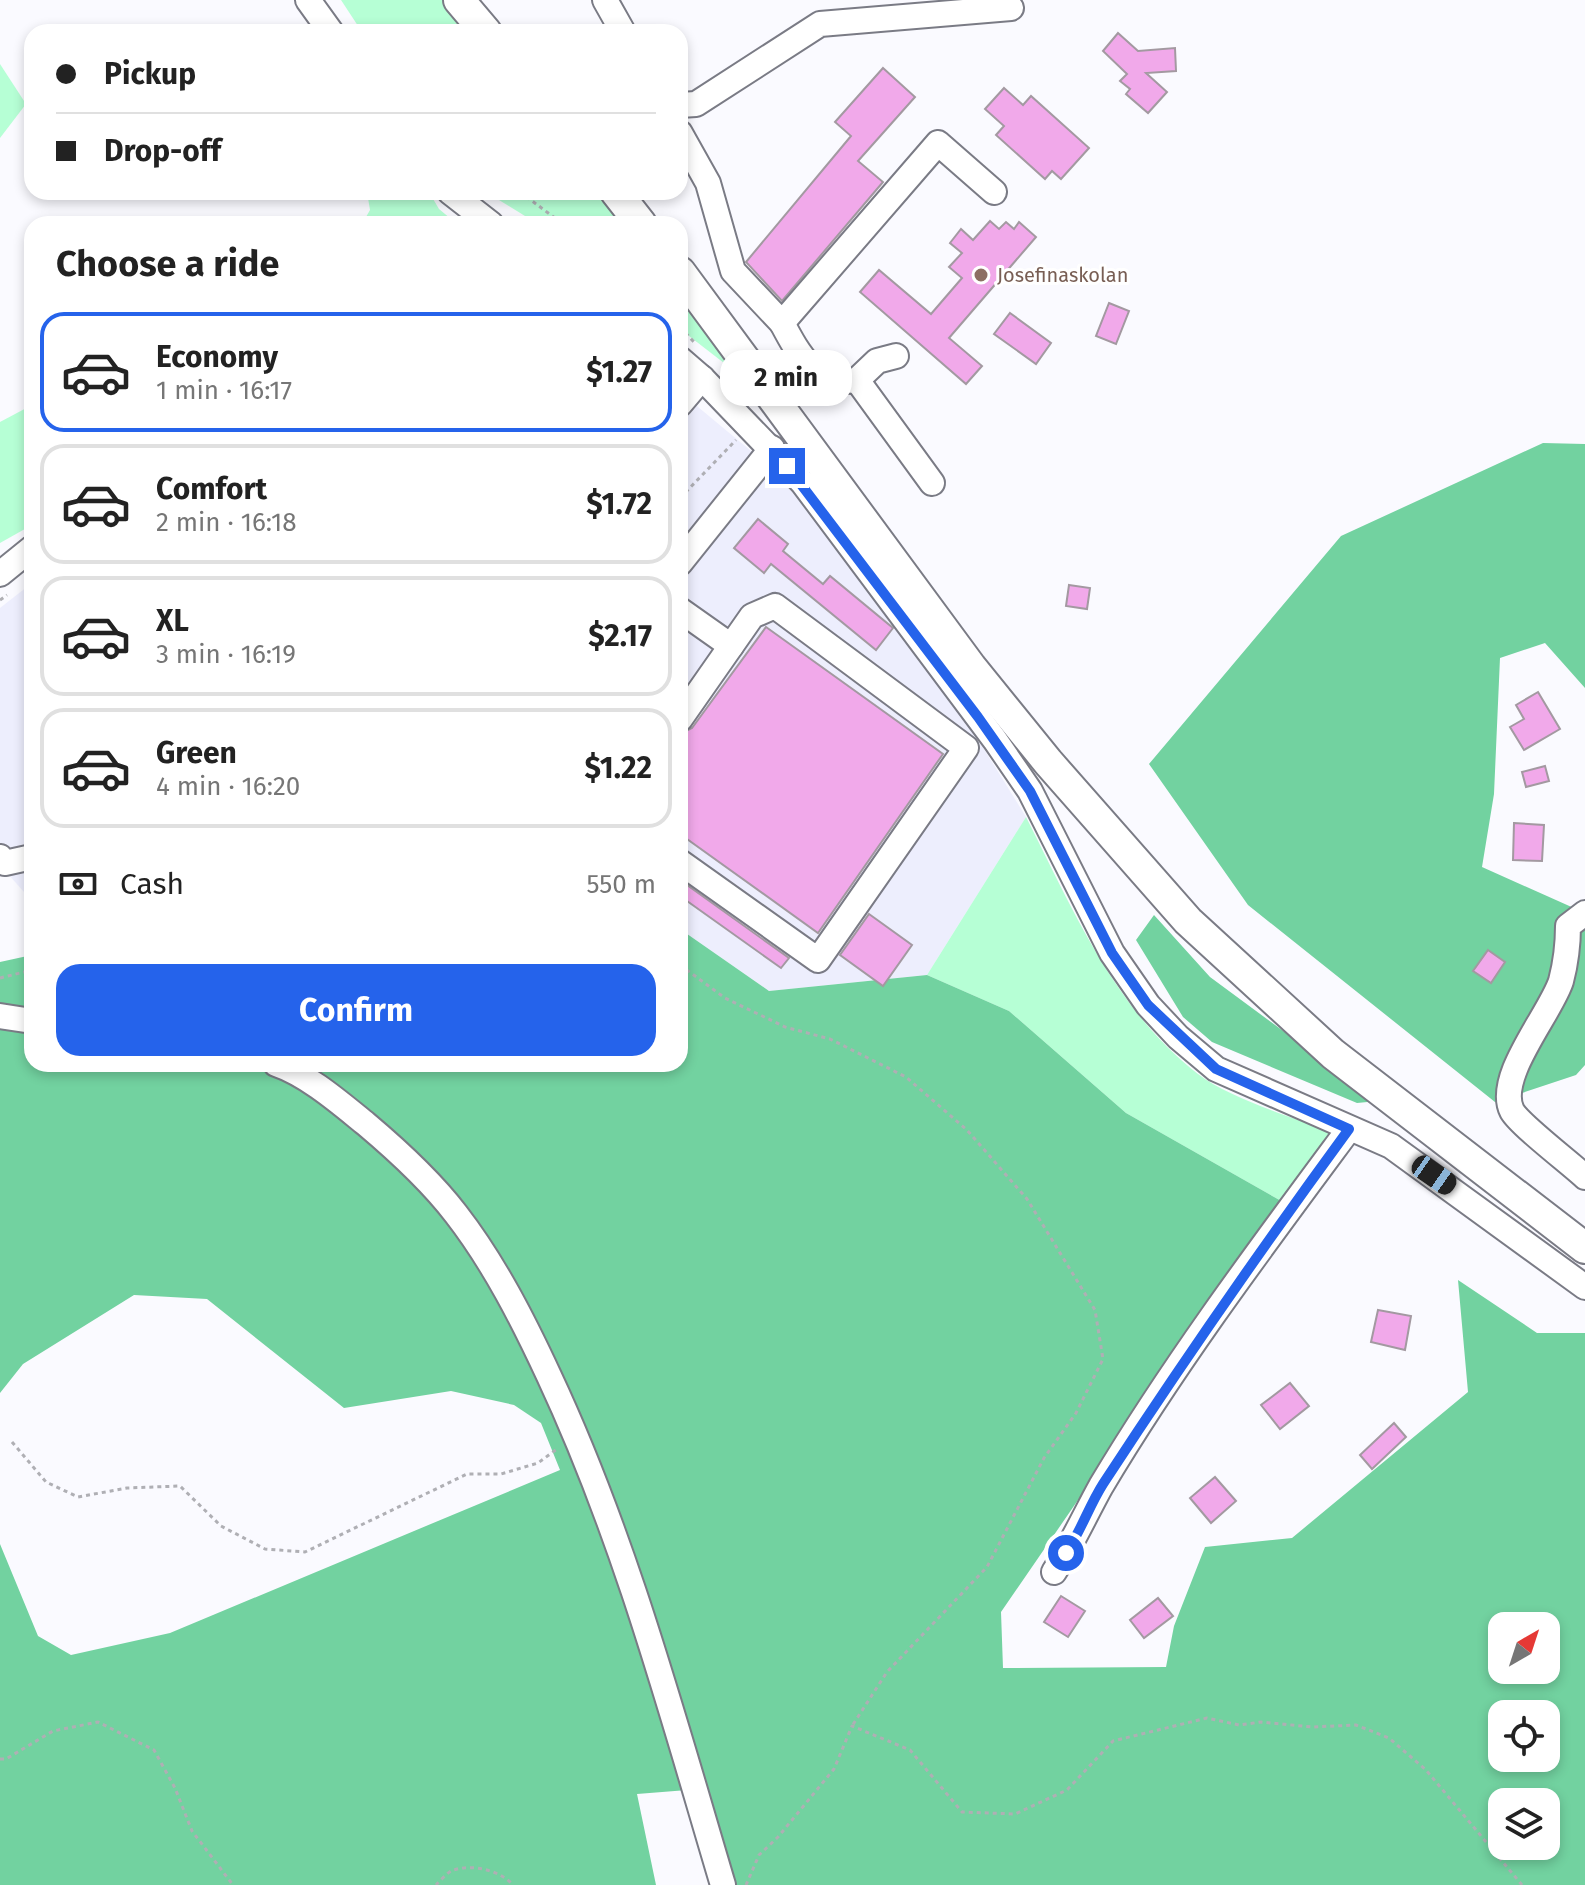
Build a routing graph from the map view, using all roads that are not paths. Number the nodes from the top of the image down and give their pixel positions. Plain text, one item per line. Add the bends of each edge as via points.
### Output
1 (308, 0) edge
2 (459, 0) edge
3 (605, 0) edge
4 (1011, 8) dead end
5 (325, 24) edge
6 (479, 24) edge
7 (618, 24) edge
8 (688, 104) edge
9 (688, 147) edge
10 (994, 192) dead end
11 (460, 200) edge
12 (622, 200) edge
13 (481, 216) edge
14 (635, 216) edge
15 (688, 283) edge
16 (782, 323) junction
17 (896, 356) dead end
18 (688, 366) edge
19 (702, 378) junction
20 (857, 380) junction
21 (688, 395) edge
22 (772, 448) junction
23 (932, 483) dead end
24 (688, 553) edge
25 (24, 554) edge
26 (0, 574) edge
27 (688, 616) edge
28 (731, 646) junction
29 (688, 708) edge
30 (0, 857) edge
31 (24, 859) edge
32 (688, 868) edge
33 (1585, 913) edge
34 (0, 1016) edge
35 (24, 1020) edge
36 (289, 1072) edge
37 (1349, 1129) junction
38 (1585, 1177) edge
39 (1585, 1248) edge
40 (1585, 1287) edge
41 (1054, 1572) dead end
42 (723, 1885) edge

1 - 5 street
2 - 6 main road
3 - 7 street
4 - 8 street via 820,24
9 - 16 street via 708,183 733,271
10 - 16 street via 938,143
11 - 13 street
12 - 14 main road
15 - 39 main road via 971,667 1188,921 1333,1054
16 - 20 street via 801,359 828,380
17 - 20 street via 877,361
18 - 19 street
19 - 21 street
19 - 22 street
20 - 23 street
22 - 24 street
22 - 37 street via 1030,791 1112,953 1148,1005 1216,1069
25 - 26 street
27 - 28 street
28 - 29 street
28 - 32 street via 752,616 775,606 966,748 818,960
30 - 31 street via 5,863
33 - 38 street via 1568,926 1560,984 1516,1068 1509,1093 1512,1111
34 - 35 street
36 - 42 street via 341,1104 402,1154 456,1213 532,1340 576,1434 621,1555
37 - 40 street via 1391,1146
37 - 41 street via 1161,1396

